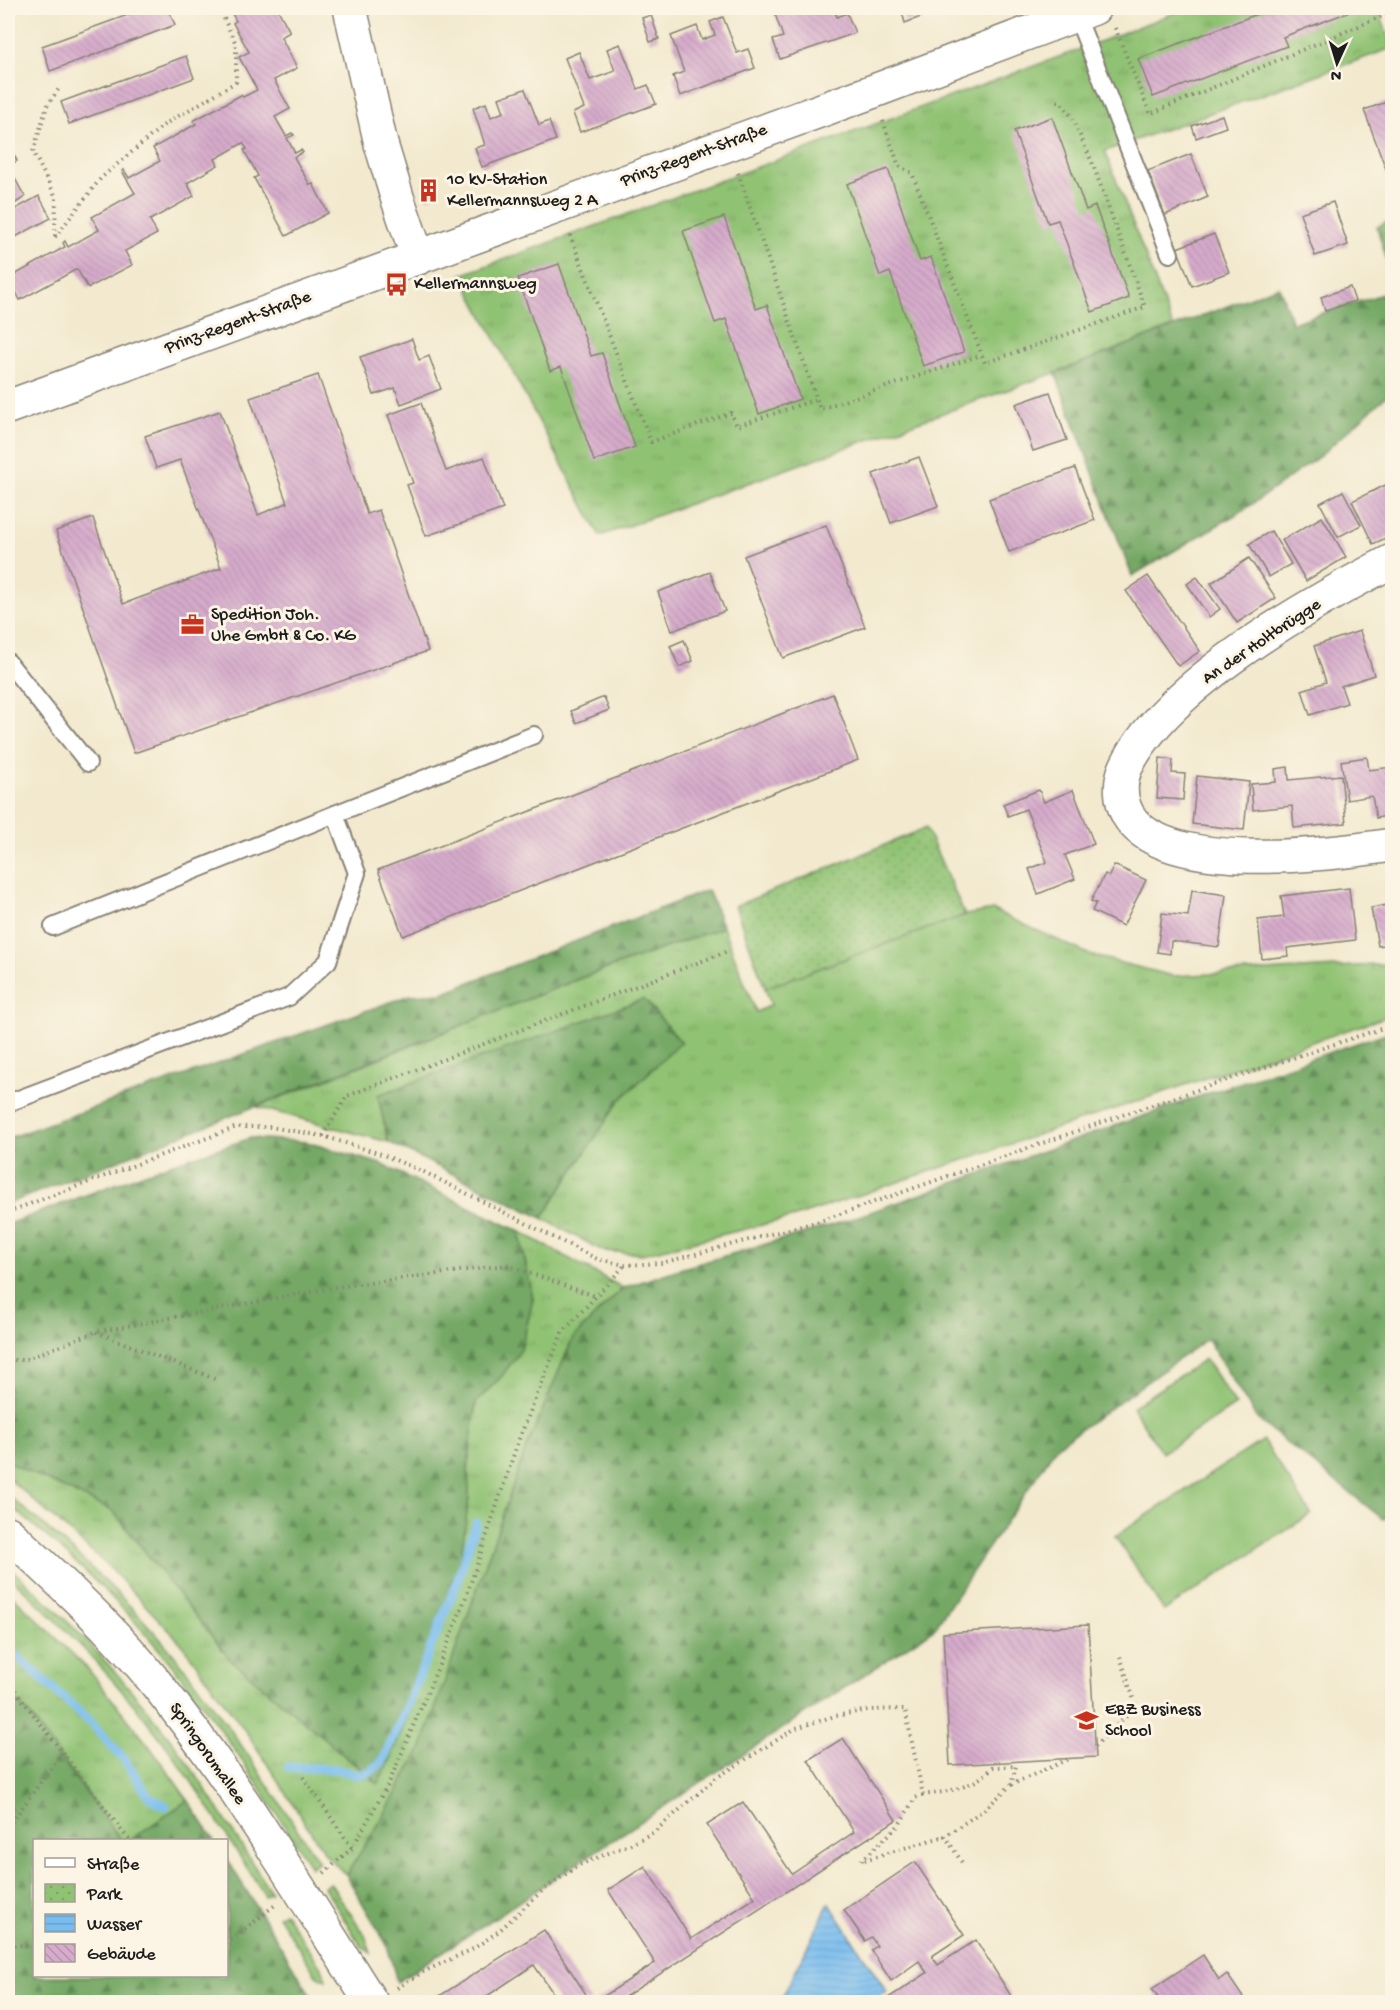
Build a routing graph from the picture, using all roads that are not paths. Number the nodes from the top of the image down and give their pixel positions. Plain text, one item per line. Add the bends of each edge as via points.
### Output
1 (350, 8) edge
2 (1094, 15) edge
3 (1170, 254) dead end
4 (418, 258) junction
5 (8, 407) edge
6 (1392, 561) edge
7 (8, 662) edge
8 (534, 735) dead end
9 (88, 762) dead end
10 (335, 814) junction
11 (1392, 844) edge
12 (53, 927) dead end
13 (8, 1103) edge
14 (8, 1533) edge
15 (371, 2002) edge

1 - 4 street via 381,144
2 - 3 lane
2 - 4 street, Prinz-Regent-Straße
4 - 5 street, Prinz-Regent-Straße
6 - 11 street, An der Holtbrügge via 1225,662 1172,707 1143,740 1125,768 1121,787 1123,806 1133,823 1148,836 1177,847 1267,858
7 - 9 lane
8 - 10 lane
10 - 12 lane
10 - 13 lane via 357,873 328,961 289,997
14 - 15 street, Springorumallee via 81,1601 154,1680 229,1783

